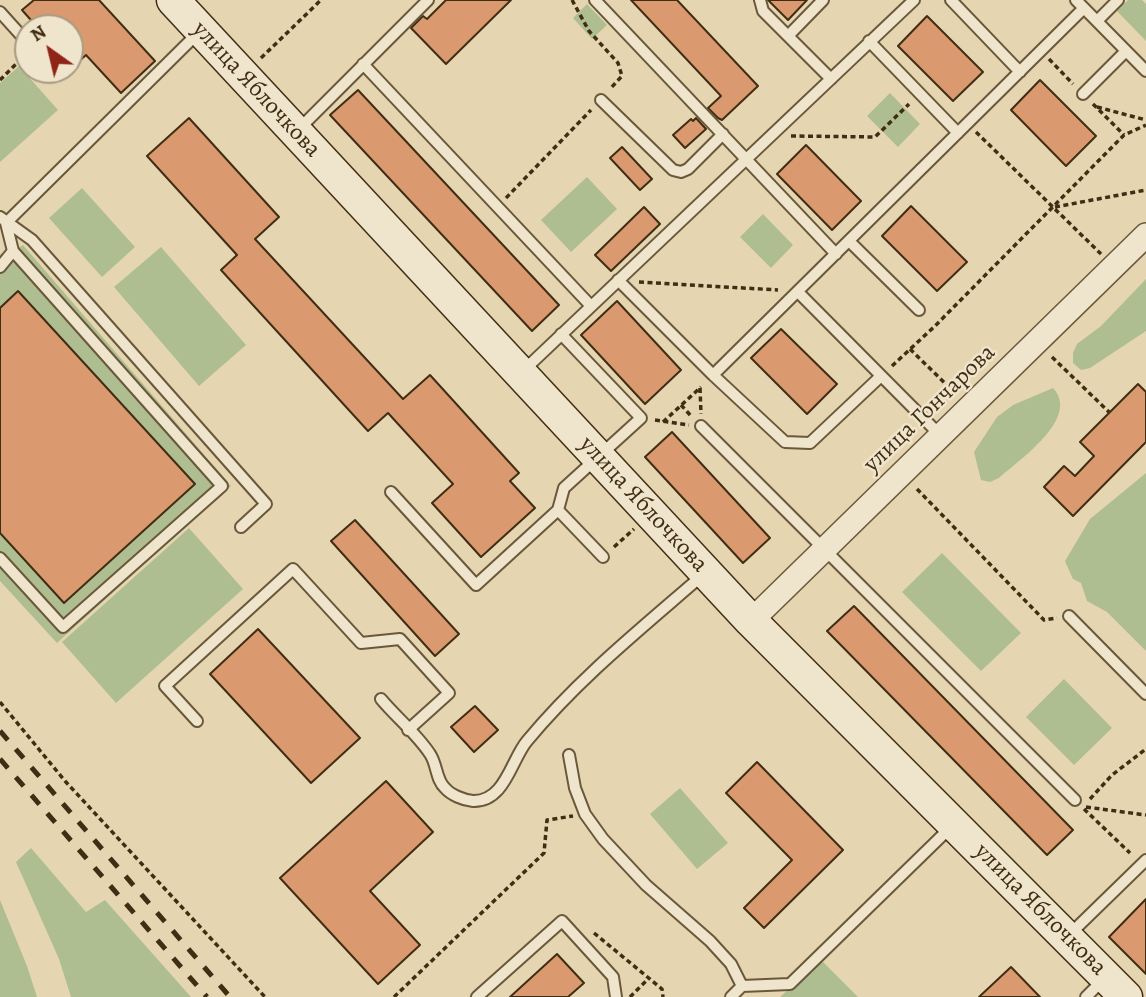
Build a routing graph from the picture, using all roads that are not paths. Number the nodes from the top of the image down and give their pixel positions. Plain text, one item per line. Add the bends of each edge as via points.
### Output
1 (173, 0) edge
2 (428, 0) edge
3 (595, 0) edge
4 (761, 0) edge
5 (823, 0) edge
6 (914, 0) edge
7 (951, 0) edge
8 (1118, 0) edge
9 (1080, 4) edge
10 (0, 12) edge
11 (1097, 21) junction
12 (14, 28) edge
13 (201, 30) junction
14 (788, 36) junction
15 (869, 41) junction
16 (1126, 51) junction
17 (363, 64) junction
18 (1146, 71) edge
19 (1020, 72) junction
20 (831, 79) junction
21 (1083, 94) dead end
22 (601, 100) road end
23 (295, 133) junction
24 (958, 133) junction
25 (723, 134) junction
26 (746, 159) junction
27 (3, 220) edge
28 (1146, 235) edge
29 (849, 241) junction
30 (13, 251) junction
31 (836, 254) junction
32 (0, 267) edge
33 (618, 280) junction
34 (798, 292) junction
35 (591, 306) junction
36 (919, 310) dead end
37 (562, 334) junction
38 (520, 373) junction
39 (713, 376) junction
40 (881, 376) junction
41 (701, 426) road end
42 (941, 436) junction
43 (599, 457) junction
44 (391, 492) dead end
45 (558, 510) junction
46 (240, 527) dead end
47 (825, 550) junction
48 (603, 557) road end
49 (0, 558) edge
50 (706, 572) junction
51 (1069, 616) road end
52 (751, 621) junction
53 (1146, 694) edge
54 (381, 699) dead end
55 (197, 721) dead end
56 (408, 730) junction
57 (569, 755) dead end
58 (1079, 803) road end
59 (954, 824) junction
60 (1146, 860) edge
61 (1067, 937) junction
62 (742, 986) junction
63 (1106, 992) edge
64 (477, 997) edge
65 (616, 997) edge
66 (731, 997) edge

1 - 13 street, улица Яблочкова
2 - 17 lane
3 - 25 lane
4 - 14 lane via 763,11
5 - 14 lane
6 - 15 lane
7 - 19 lane
8 - 11 lane
9 - 11 lane
9 - 19 lane
10 - 12 lane
11 - 16 lane
13 - 23 street, улица Яблочкова
13 - 27 lane
14 - 20 lane
15 - 20 lane
15 - 24 lane
16 - 18 lane
16 - 21 lane
17 - 23 lane
17 - 35 lane
19 - 24 lane
20 - 26 lane
22 - 25 lane via 673,170 688,169
23 - 38 street, улица Яблочкова
24 - 29 lane
25 - 26 lane
26 - 31 lane
26 - 33 lane
27 - 30 lane
27 - 46 lane via 32,240 266,504
28 - 42 street, улица Гончарова
29 - 31 lane
29 - 36 lane
30 - 32 lane
30 - 49 lane via 222,486 63,627
31 - 34 lane
33 - 35 lane
33 - 39 lane
34 - 39 lane
34 - 40 lane
35 - 37 lane
37 - 38 lane
37 - 43 lane via 641,418
38 - 43 street, улица Яблочкова
39 - 40 lane via 785,442 810,443
40 - 42 lane
41 - 47 lane
42 - 47 street, улица Гончарова
43 - 45 lane via 564,488
43 - 50 street, улица Яблочкова
44 - 45 lane via 476,585
45 - 48 lane
47 - 52 street, улица Гончарова
47 - 58 lane
50 - 52 street, улица Яблочкова
50 - 56 lane via 621,644 564,702 525,743 493,795 474,801 452,795 442,785 430,754
51 - 53 lane
52 - 59 street, улица Яблочкова
54 - 56 lane
55 - 56 lane via 165,685 293,569 361,643 400,639 449,693
57 - 62 lane via 585,814 603,839 646,885 710,941 731,964
59 - 61 street, улица Яблочкова
59 - 62 lane via 790,984
60 - 61 lane
61 - 63 street, улица Яблочкова
62 - 66 lane
64 - 65 lane via 562,921 613,977

